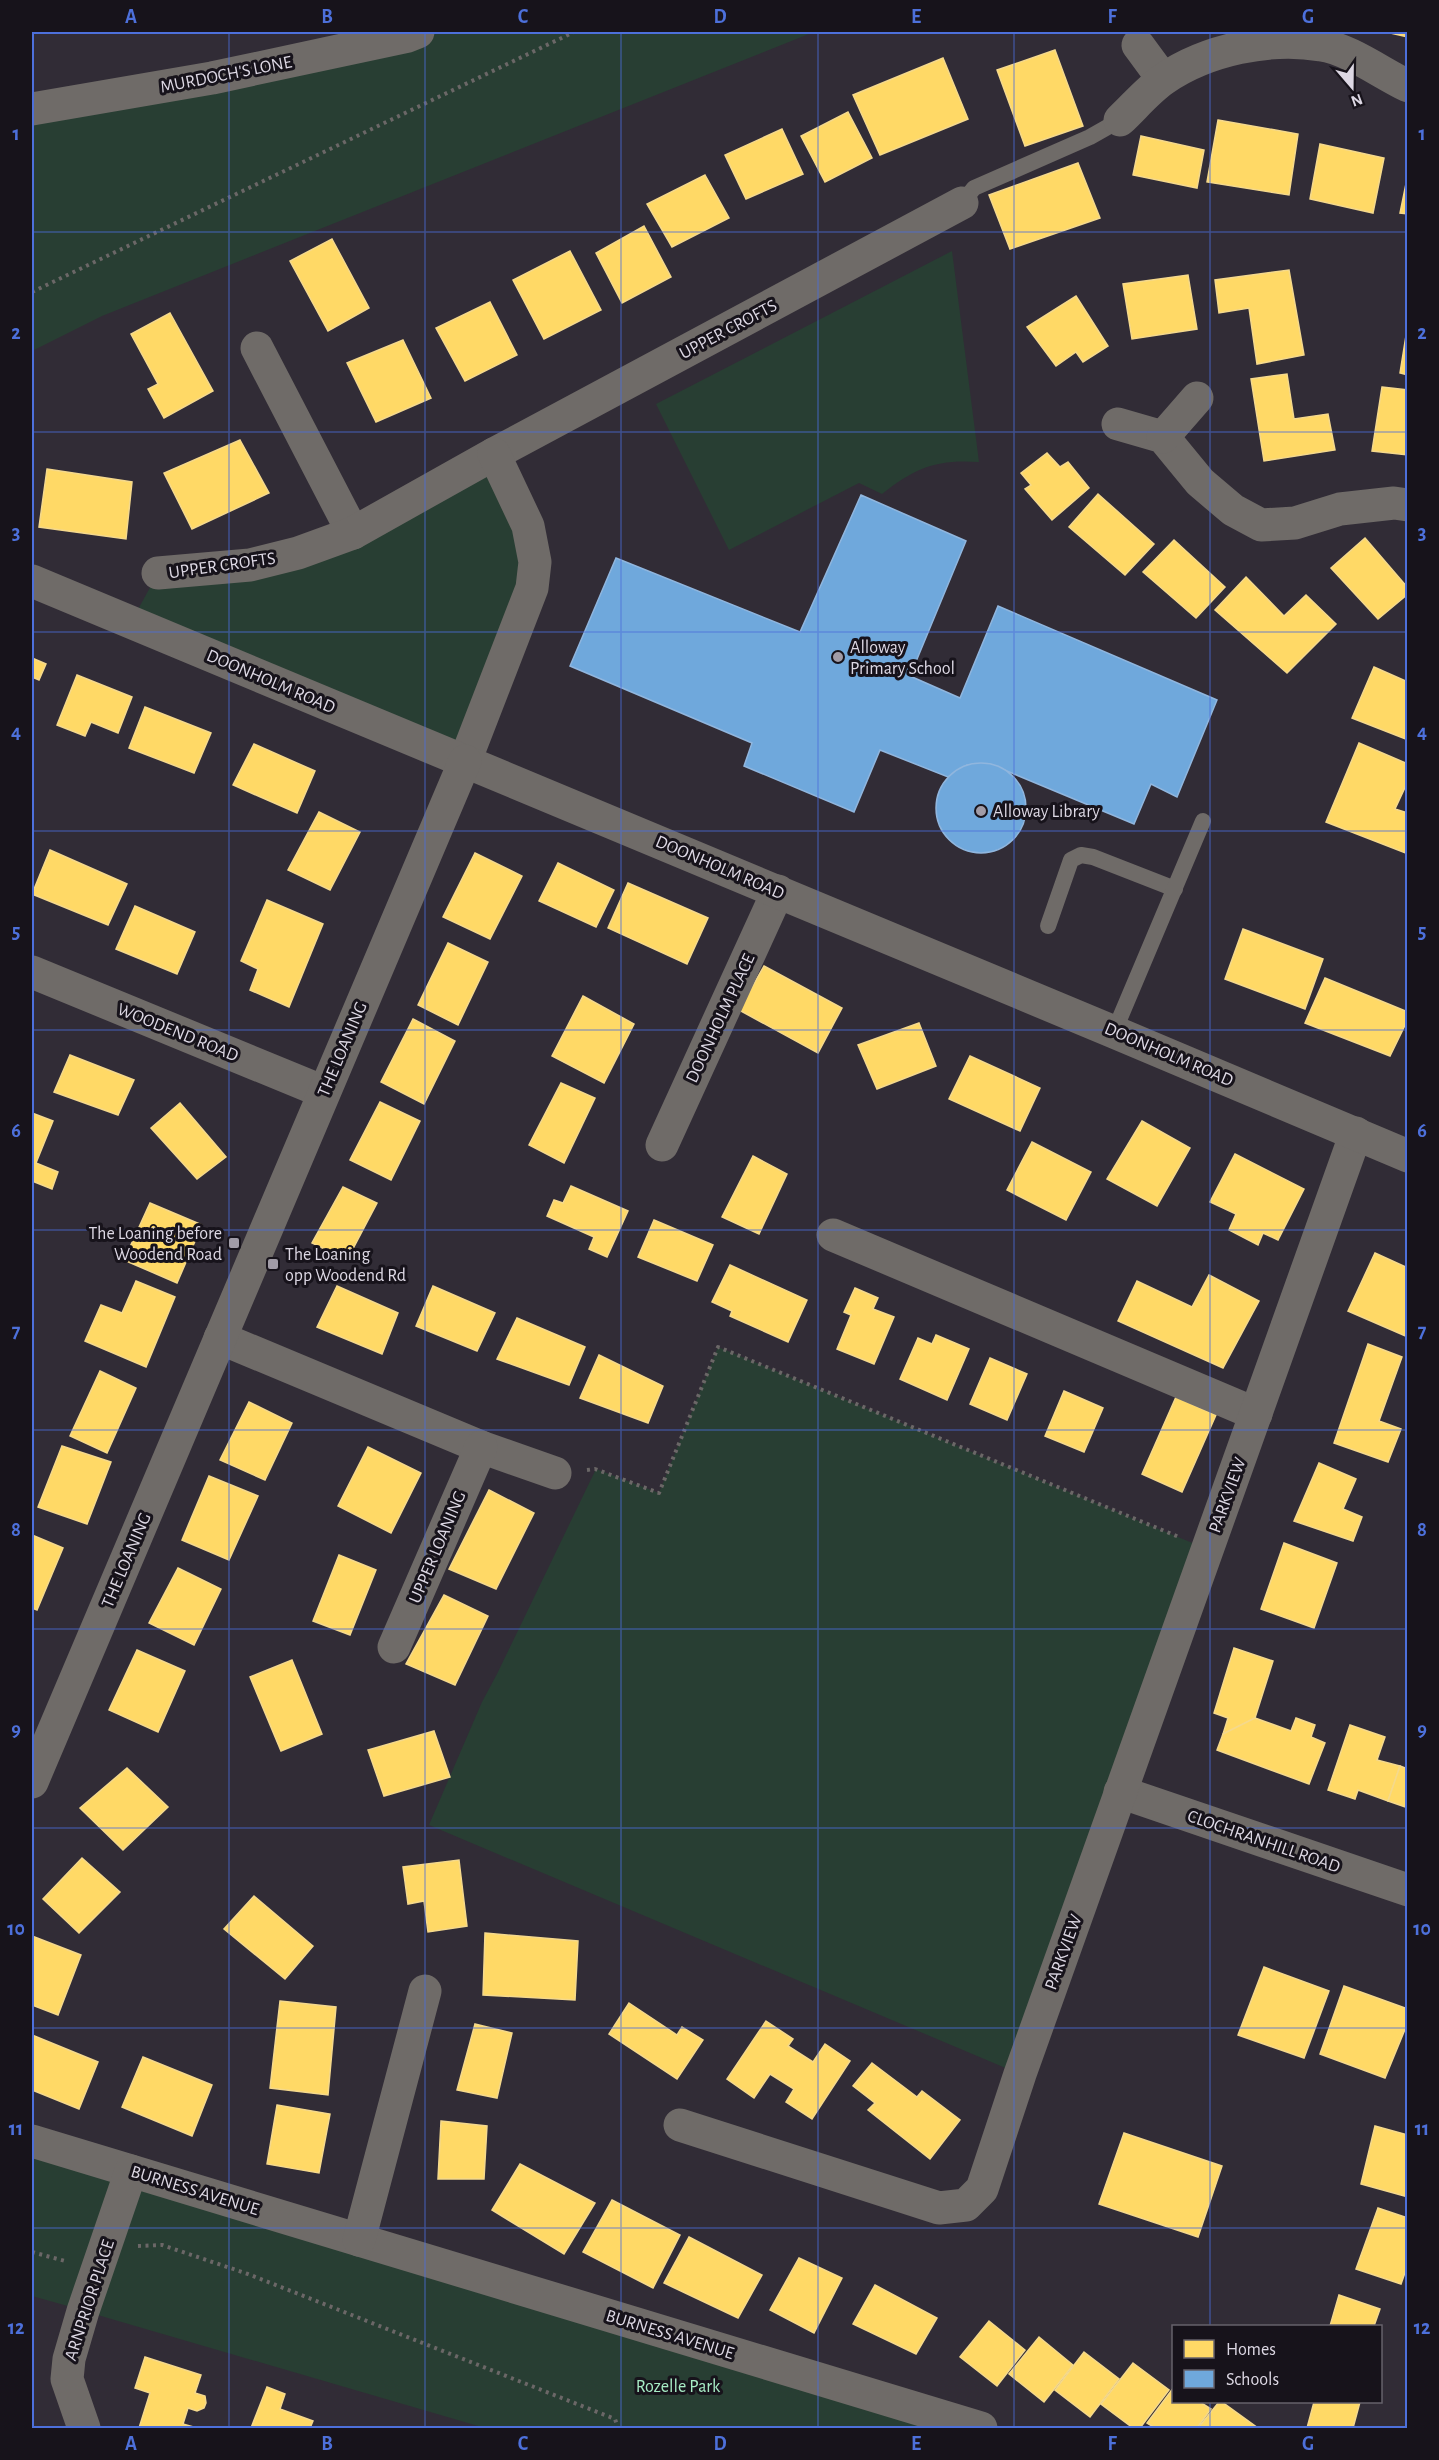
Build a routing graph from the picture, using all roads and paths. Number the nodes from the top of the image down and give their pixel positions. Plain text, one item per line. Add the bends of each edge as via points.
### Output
1 (418, 32) edge
2 (574, 32) edge
3 (1138, 45) dead end
4 (1163, 79) junction
5 (1407, 86) edge
6 (32, 109) edge
7 (1120, 120) joint
8 (962, 203) joint
9 (32, 292) edge
10 (257, 348) dead end
11 (1197, 398) dead end
12 (1118, 424) dead end
13 (1163, 437) junction
14 (494, 454) junction
15 (1407, 505) edge
16 (353, 533) junction
17 (158, 573) dead end
18 (32, 581) edge
19 (465, 761) junction
20 (1203, 822) dead end
21 (1175, 889) junction
22 (778, 891) junction
23 (1048, 926) dead end
24 (32, 972) edge
25 (1114, 1032) junction
26 (324, 1092) junction
27 (1356, 1133) junction
28 (662, 1145) dead end
29 (1407, 1156) edge
30 (833, 1235) dead end
31 (220, 1338) junction
32 (1256, 1414) junction
33 (481, 1447) junction
34 (555, 1473) joint
35 (1208, 1549) junction
36 (394, 1647) dead end
37 (32, 1782) edge
38 (1120, 1792) junction
39 (1407, 1890) edge
40 (425, 1991) dead end
41 (680, 2125) dead end
42 (32, 2141) edge
43 (130, 2171) junction
44 (359, 2240) junction
45 (102, 2256) junction
46 (84, 2428) edge
47 (618, 2428) edge
48 (981, 2428) edge

1 - 6 street, MURDOCH'S LONE via 212,78
2 - 9 path
3 - 4 street
4 - 5 street via 1205,58 1266,43 1322,45
4 - 7 street
7 - 8 lane via 974,188
8 - 14 street, UPPER CROFTS
10 - 16 street
11 - 13 street
12 - 13 street
13 - 15 street via 1200,482 1233,510 1261,525 1296,523 1340,509
14 - 16 street, UPPER CROFTS
14 - 19 street via 528,526 535,562 532,588
16 - 17 street, UPPER CROFTS via 250,565
18 - 19 street, DOONHOLM ROAD
19 - 22 street, DOONHOLM ROAD
19 - 26 street, THE LOANING
20 - 21 lane
21 - 23 lane via 1081,855 1071,860
21 - 25 lane
22 - 25 street, DOONHOLM ROAD
22 - 28 street, DOONHOLM PLACE
24 - 26 street, WOODEND ROAD
25 - 27 street, DOONHOLM ROAD
26 - 31 street, THE LOANING
27 - 29 street, DOONHOLM ROAD
27 - 32 street, PARKVIEW
30 - 32 street
31 - 33 street
31 - 37 street, THE LOANING
32 - 35 street, PARKVIEW
33 - 34 street
33 - 36 street, UPPER LOANING
34 - 35 path via 595,1469 659,1493 718,1347
35 - 38 street, PARKVIEW
38 - 39 street, CLOCHRANHILL ROAD
38 - 41 street, PARKVIEW via 982,2188 966,2205 939,2208
40 - 44 street
42 - 43 street, BURNESS AVENUE
43 - 44 street, BURNESS AVENUE
43 - 45 street, ARNPRIOR PLACE
44 - 48 street, BURNESS AVENUE
45 - 46 street, ARNPRIOR PLACE via 69,2359 67,2379
45 - 47 path via 144,2245 162,2245 238,2270 615,2419

